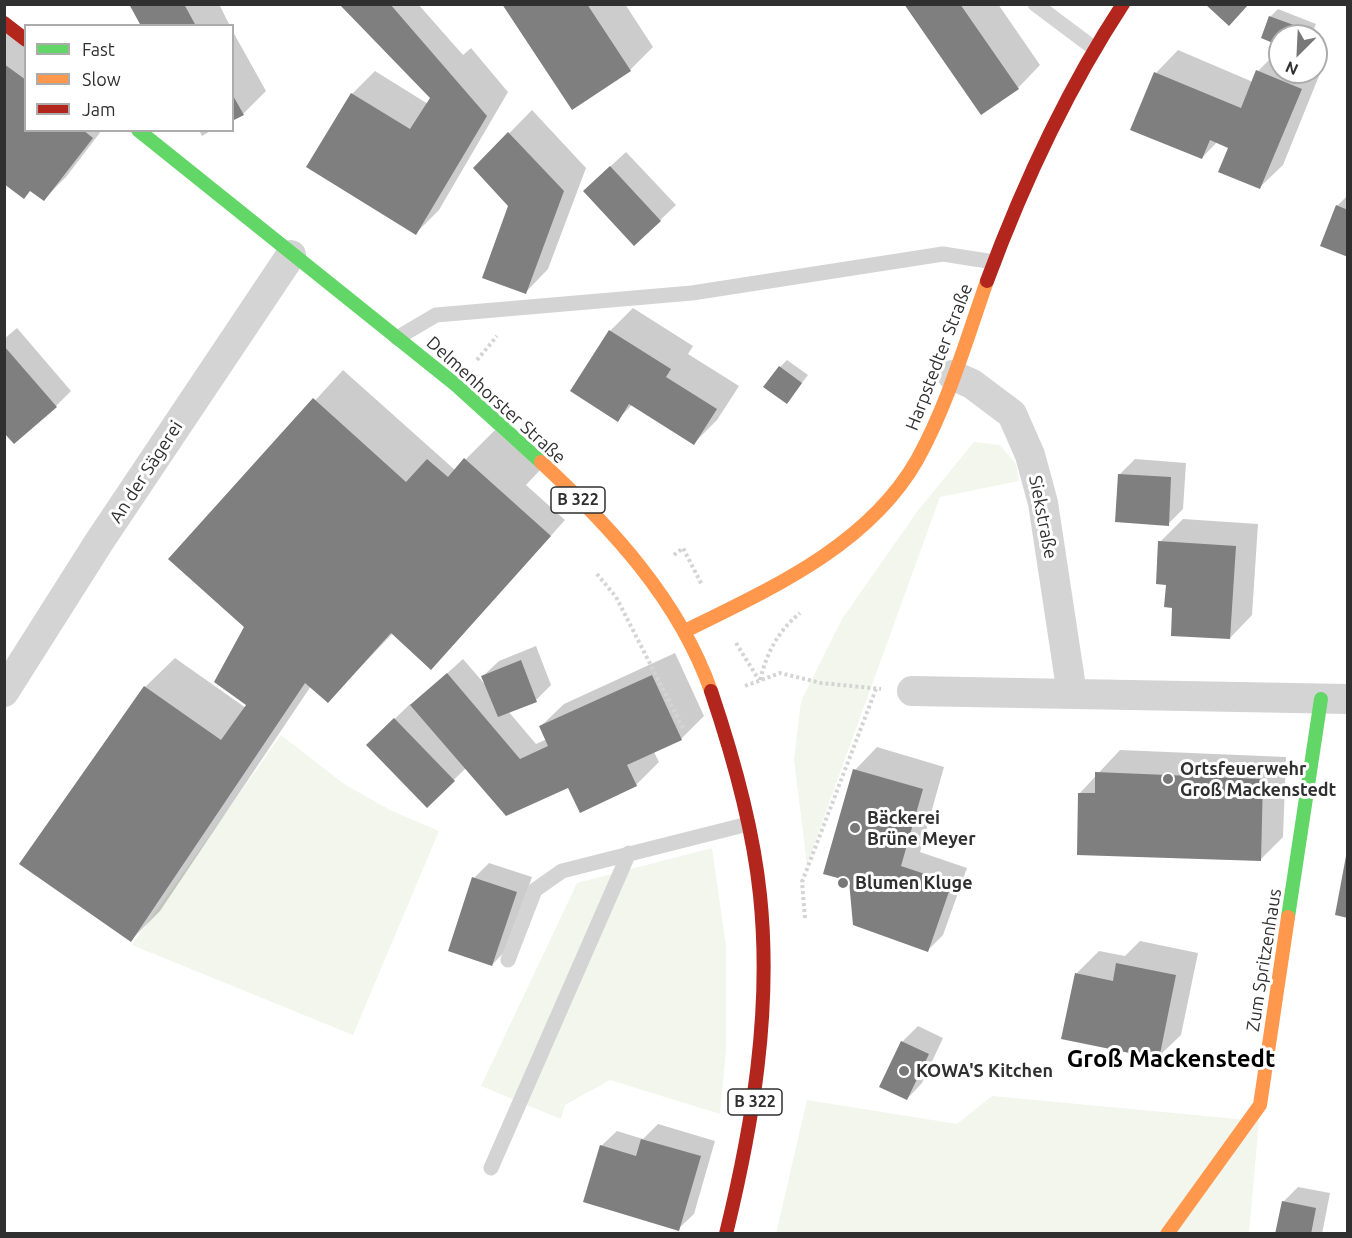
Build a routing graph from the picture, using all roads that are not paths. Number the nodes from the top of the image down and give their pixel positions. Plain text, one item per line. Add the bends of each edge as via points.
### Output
1 (1035, 4) edge
2 (1123, 4) edge
3 (4, 23) edge
4 (24, 38) edge
5 (1095, 49) junction
6 (140, 132) edge
7 (291, 255) junction
8 (994, 262) junction
9 (397, 338) junction
10 (952, 375) junction
11 (685, 631) junction
12 (912, 690) road end
13 (4, 692) edge
14 (1072, 694) junction
15 (1334, 699) edge
16 (748, 824) junction
17 (628, 853) junction
18 (508, 960) dead end
19 (491, 1168) dead end
20 (726, 1233) edge
21 (1167, 1233) edge

1 - 5 lane
2 - 5 main road, Harpstedter Straße via 1109,15
3 - 4 main road
5 - 8 main road, Harpstedter Straße via 1050,133
6 - 7 main road, Delmenhorster Straße / B 322
7 - 9 main road, Delmenhorster Straße / B 322
7 - 13 street, An der Sägerei
8 - 9 lane via 943,254 692,293 436,315
8 - 10 main road, Harpstedter Straße
9 - 11 main road, Delmenhorster Straße / B 322 via 504,428 585,507 645,576
10 - 11 main road, Harpstedter Straße via 919,456 879,509 839,545 780,582
10 - 14 street, Siekstraße via 972,384 1012,414 1030,455 1043,503
11 - 16 main road, Delmenhorster Straße / B 322 via 714,697
12 - 14 street
14 - 15 street
15 - 21 main road, Zum Spritzenhaus via 1260,1105
16 - 17 lane
16 - 20 main road, Delmenhorster Straße / B 322 via 760,895 760,1055 752,1124
17 - 18 lane via 562,871 535,890
17 - 19 lane

